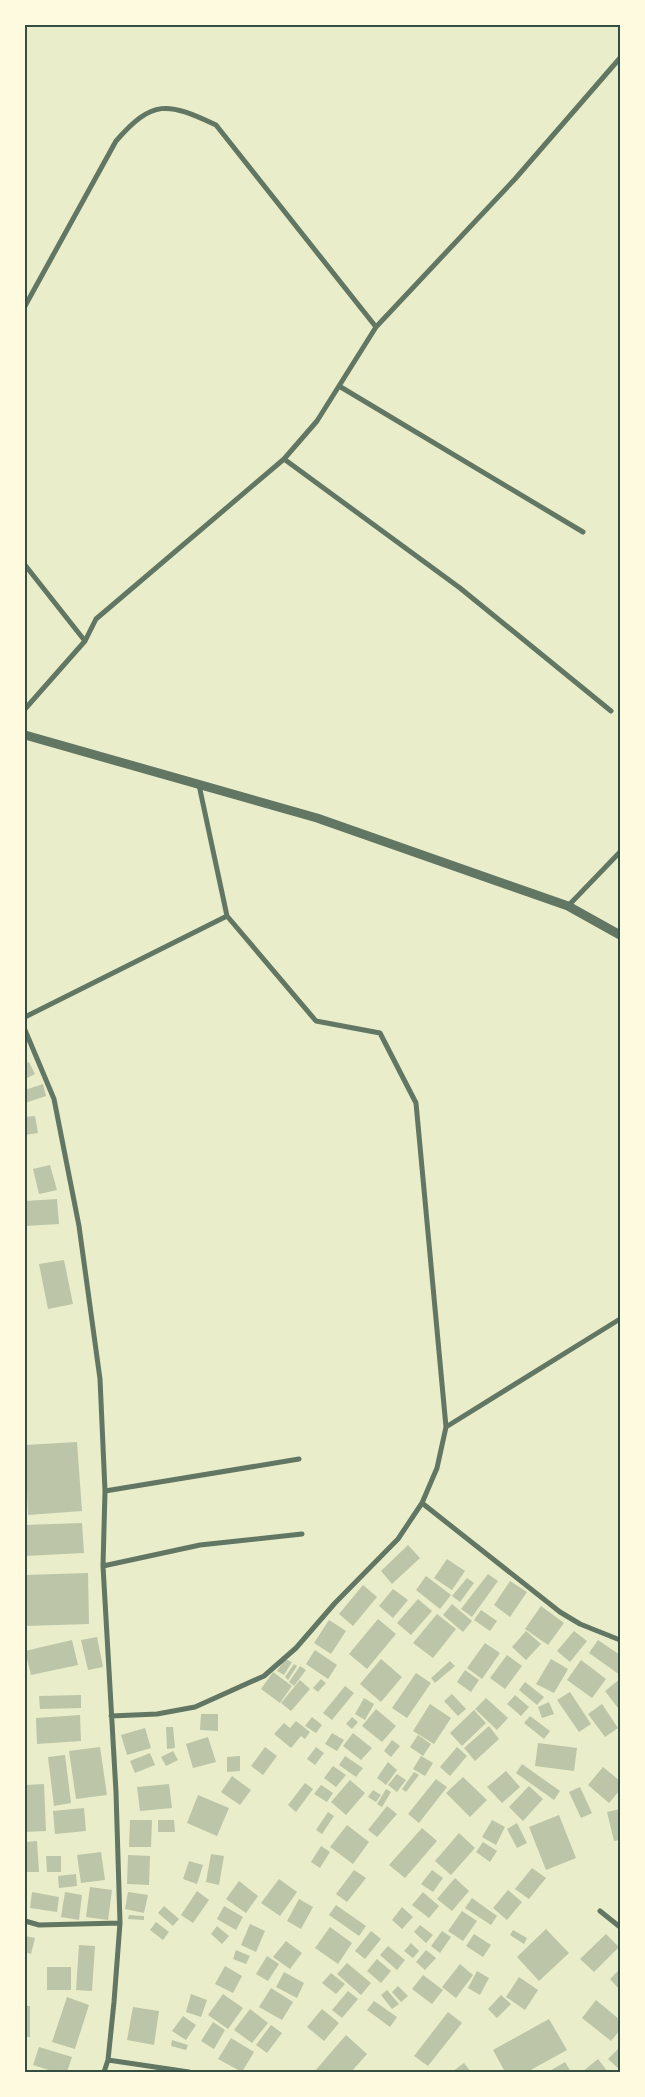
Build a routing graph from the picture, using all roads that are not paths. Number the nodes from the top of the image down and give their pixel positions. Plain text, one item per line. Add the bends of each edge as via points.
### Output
1 (620, 58) edge
2 (25, 306) edge
3 (376, 327) junction
4 (339, 386) junction
5 (284, 459) junction
6 (583, 532) dead end
7 (25, 565) edge
8 (85, 641) junction
9 (25, 709) edge
10 (610, 711) dead end
11 (25, 735) edge
12 (200, 785) junction
13 (620, 852) edge
14 (568, 906) junction
15 (227, 916) junction
16 (620, 935) edge
17 (25, 1017) edge
18 (25, 1030) edge
19 (620, 1319) edge
20 (446, 1427) junction
21 (299, 1459) dead end
22 (104, 1491) junction
23 (422, 1504) junction
24 (302, 1534) dead end
25 (103, 1566) junction
26 (620, 1640) edge
27 (111, 1716) junction
28 (600, 1911) dead end
29 (25, 1921) edge
30 (120, 1923) junction
31 (620, 1927) edge
32 (108, 2060) junction
33 (104, 2072) edge
34 (189, 2072) edge

1 - 3 street via 515,179
2 - 3 street via 116,141 135,119 160,107 185,110 216,125
3 - 4 street
4 - 5 street via 317,421
4 - 6 street
5 - 8 street via 96,619
5 - 10 street via 460,588
7 - 8 street
8 - 9 street
11 - 12 street
12 - 14 street via 317,818
12 - 15 street
13 - 14 street
14 - 16 street
15 - 17 street
15 - 20 street via 316,1021 380,1032 416,1103
18 - 22 street via 54,1099 79,1226 100,1379
19 - 20 street
20 - 23 street via 437,1468
21 - 22 street
22 - 25 street
23 - 26 street via 554,1607 580,1624
23 - 27 street via 398,1539 335,1602 296,1648 264,1676 195,1708
24 - 25 street via 200,1545
25 - 27 street
27 - 30 street
28 - 31 street
29 - 30 street via 39,1925
30 - 32 street
32 - 33 street
32 - 34 street

